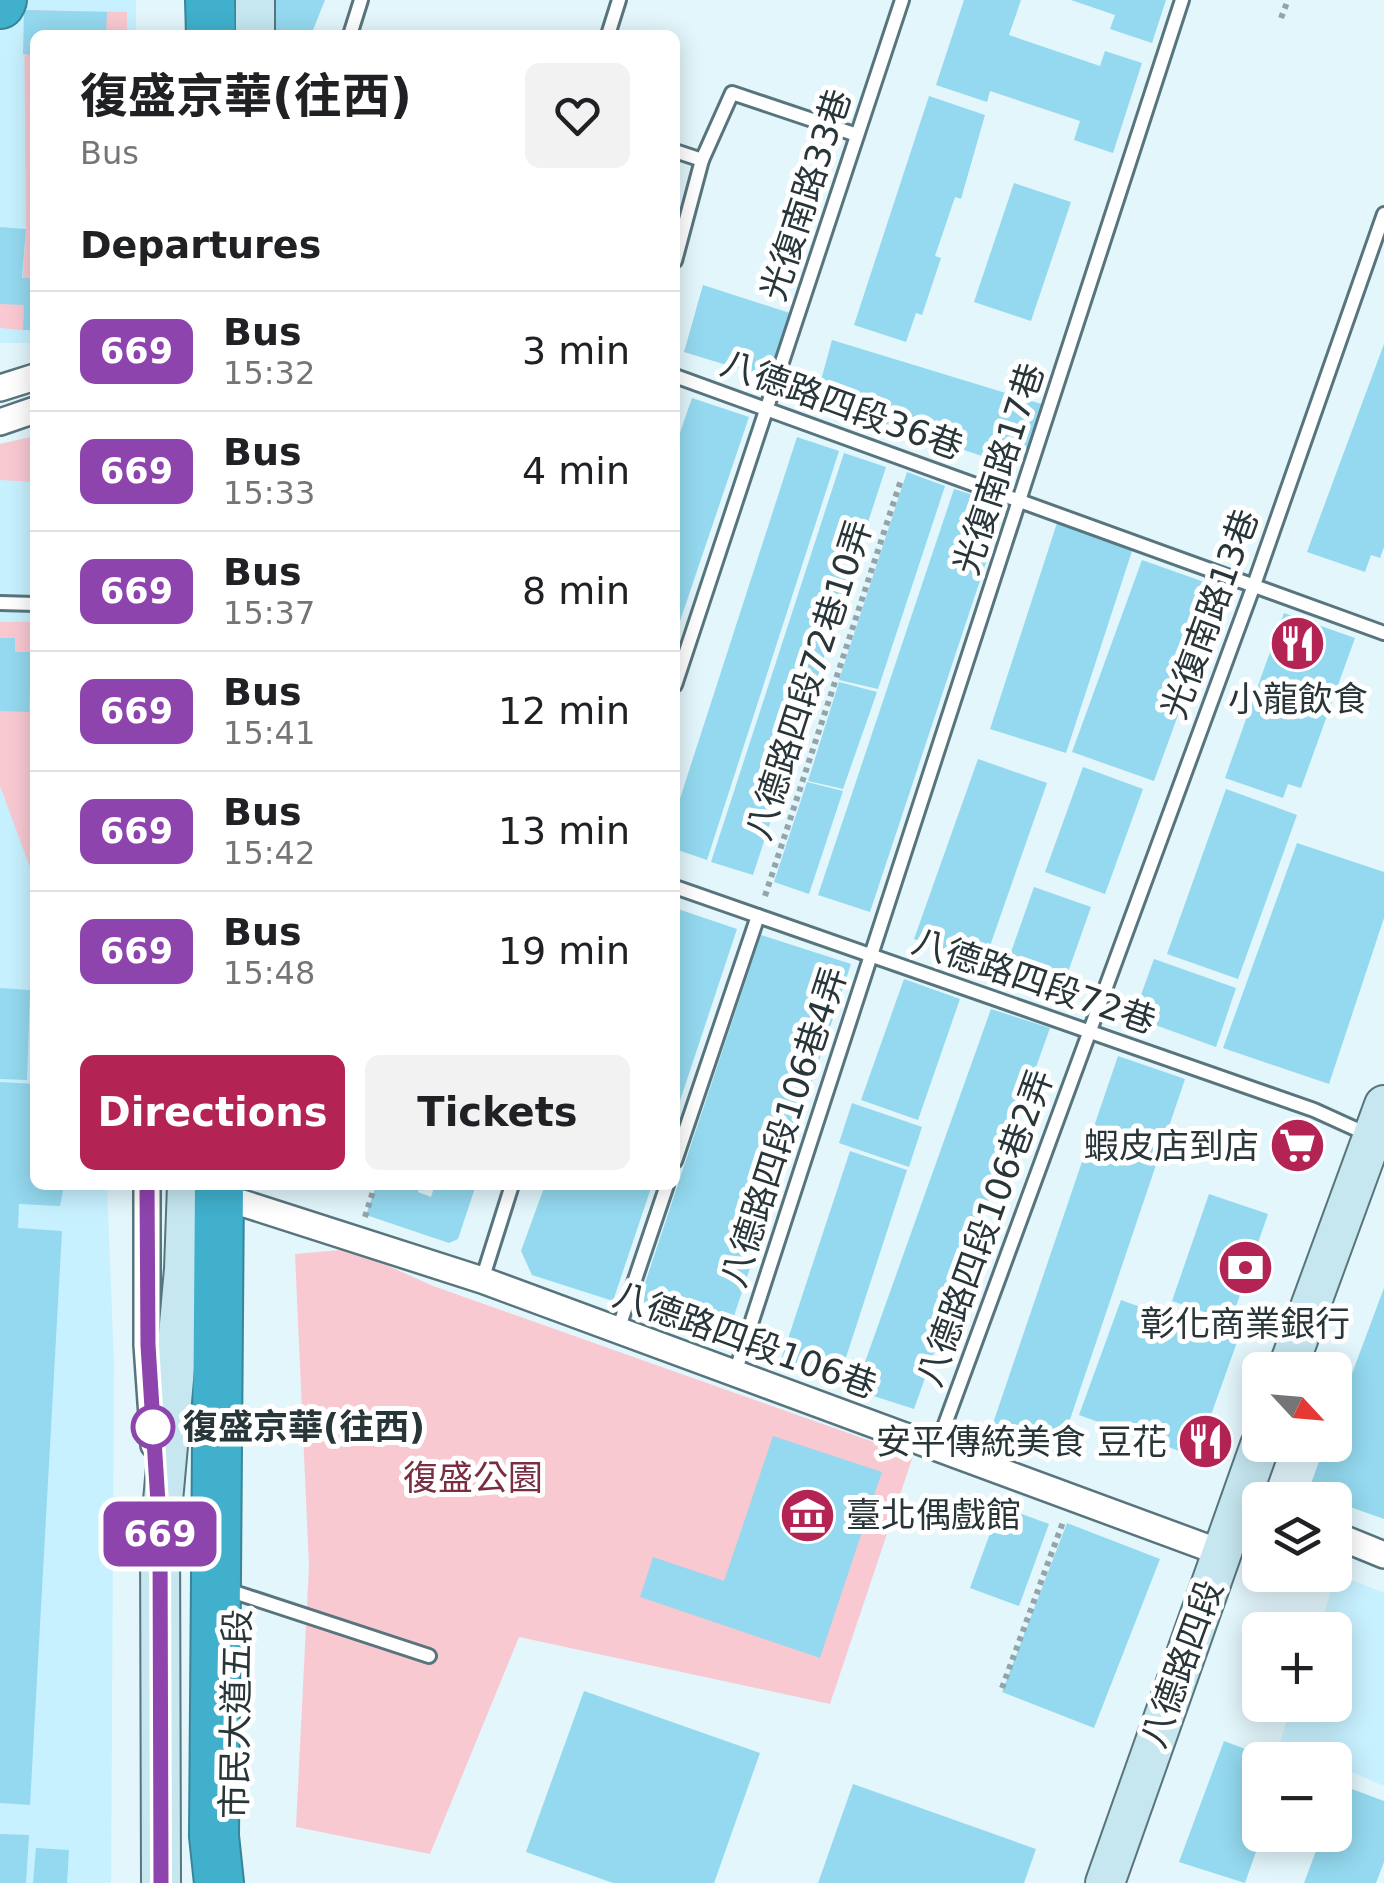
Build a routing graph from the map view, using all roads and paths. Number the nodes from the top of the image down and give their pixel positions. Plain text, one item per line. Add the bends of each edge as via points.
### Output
1 (190, 0) edge
2 (210, 0) edge
3 (255, 0) edge
4 (362, 0) edge
5 (620, 0) edge
6 (902, 0) edge
7 (1182, 0) edge
8 (1288, 0) edge
9 (1281, 18) dead end
10 (189, 30) edge
11 (211, 30) edge
12 (255, 30) edge
13 (352, 30) edge
14 (610, 30) edge
15 (858, 136) junction
16 (680, 153) edge
17 (702, 160) junction
18 (1384, 214) edge
19 (680, 242) edge
20 (680, 378) edge
21 (30, 379) edge
22 (0, 388) edge
23 (767, 409) junction
24 (30, 412) edge
25 (0, 422) edge
26 (908, 460) junction
27 (1021, 501) junction
28 (1254, 585) junction
29 (0, 603) edge
30 (30, 604) edge
31 (1384, 633) edge
32 (680, 670) edge
33 (680, 889) edge
34 (758, 916) junction
35 (872, 956) junction
36 (1089, 1032) junction
37 (1380, 1128) edge
38 (680, 1146) edge
39 (147, 1190) edge
40 (187, 1190) edge
41 (510, 1190) edge
42 (665, 1190) edge
43 (234, 1191) edge
44 (482, 1280) junction
45 (617, 1333) junction
46 (1294, 1352) edge
47 (735, 1373) junction
48 (936, 1446) junction
49 (1072, 1497) junction
50 (1242, 1518) edge
51 (160, 1534) junction
52 (1352, 1542) edge
53 (1222, 1553) junction
54 (1384, 1554) edge
55 (238, 1593) junction
56 (429, 1656) dead end
57 (1002, 1688) dead end
58 (161, 1883) edge
59 (219, 1883) edge
60 (234, 1883) edge
61 (1104, 1883) edge

1 - 10 street
2 - 11 highway
3 - 12 street
4 - 13 lane
5 - 14 lane
6 - 15 lane, 光復南路33巷
7 - 27 lane, 光復南路17巷
8 - 9 path
15 - 17 lane via 732,93
15 - 23 lane, 光復南路33巷
16 - 17 lane
17 - 19 lane
18 - 28 lane, 光復南路13巷
20 - 23 lane, 八德路四段36巷
21 - 22 street
23 - 26 lane, 八德路四段36巷
23 - 32 lane, 光復南路33巷
24 - 25 street
26 - 27 lane, 八德路四段36巷
26 - 34 path, 八德路四段72巷10弄
27 - 28 lane, 八德路四段36巷
27 - 35 lane, 光復南路17巷
28 - 31 lane, 八德路四段36巷
28 - 36 lane, 光復南路13巷
29 - 30 lane
33 - 34 lane, 八德路四段72巷
34 - 35 lane, 八德路四段72巷
34 - 38 lane
35 - 36 lane, 八德路四段72巷
35 - 47 lane, 八德路四段106巷4弄
36 - 37 lane, 八德路四段72巷
36 - 48 lane, 八德路四段106巷2弄
37 - 46 street
39 - 51 street, 市民大道五段
40 - 51 street, 市民大道五段
41 - 44 lane
42 - 45 lane
43 - 44 street, 八德路四段106巷
43 - 55 street, 市民大道五段
43 - 59 highway via 214,1836
44 - 45 street, 八德路四段106巷
45 - 47 street, 八德路四段106巷
47 - 48 street, 八德路四段106巷
48 - 49 street, 八德路四段106巷
49 - 53 street, 八德路四段106巷
49 - 57 path
50 - 53 street, 八德路四段
51 - 58 street, 市民大道五段
52 - 54 street
53 - 61 street, 八德路四段
55 - 56 lane
55 - 60 street, 市民大道五段

